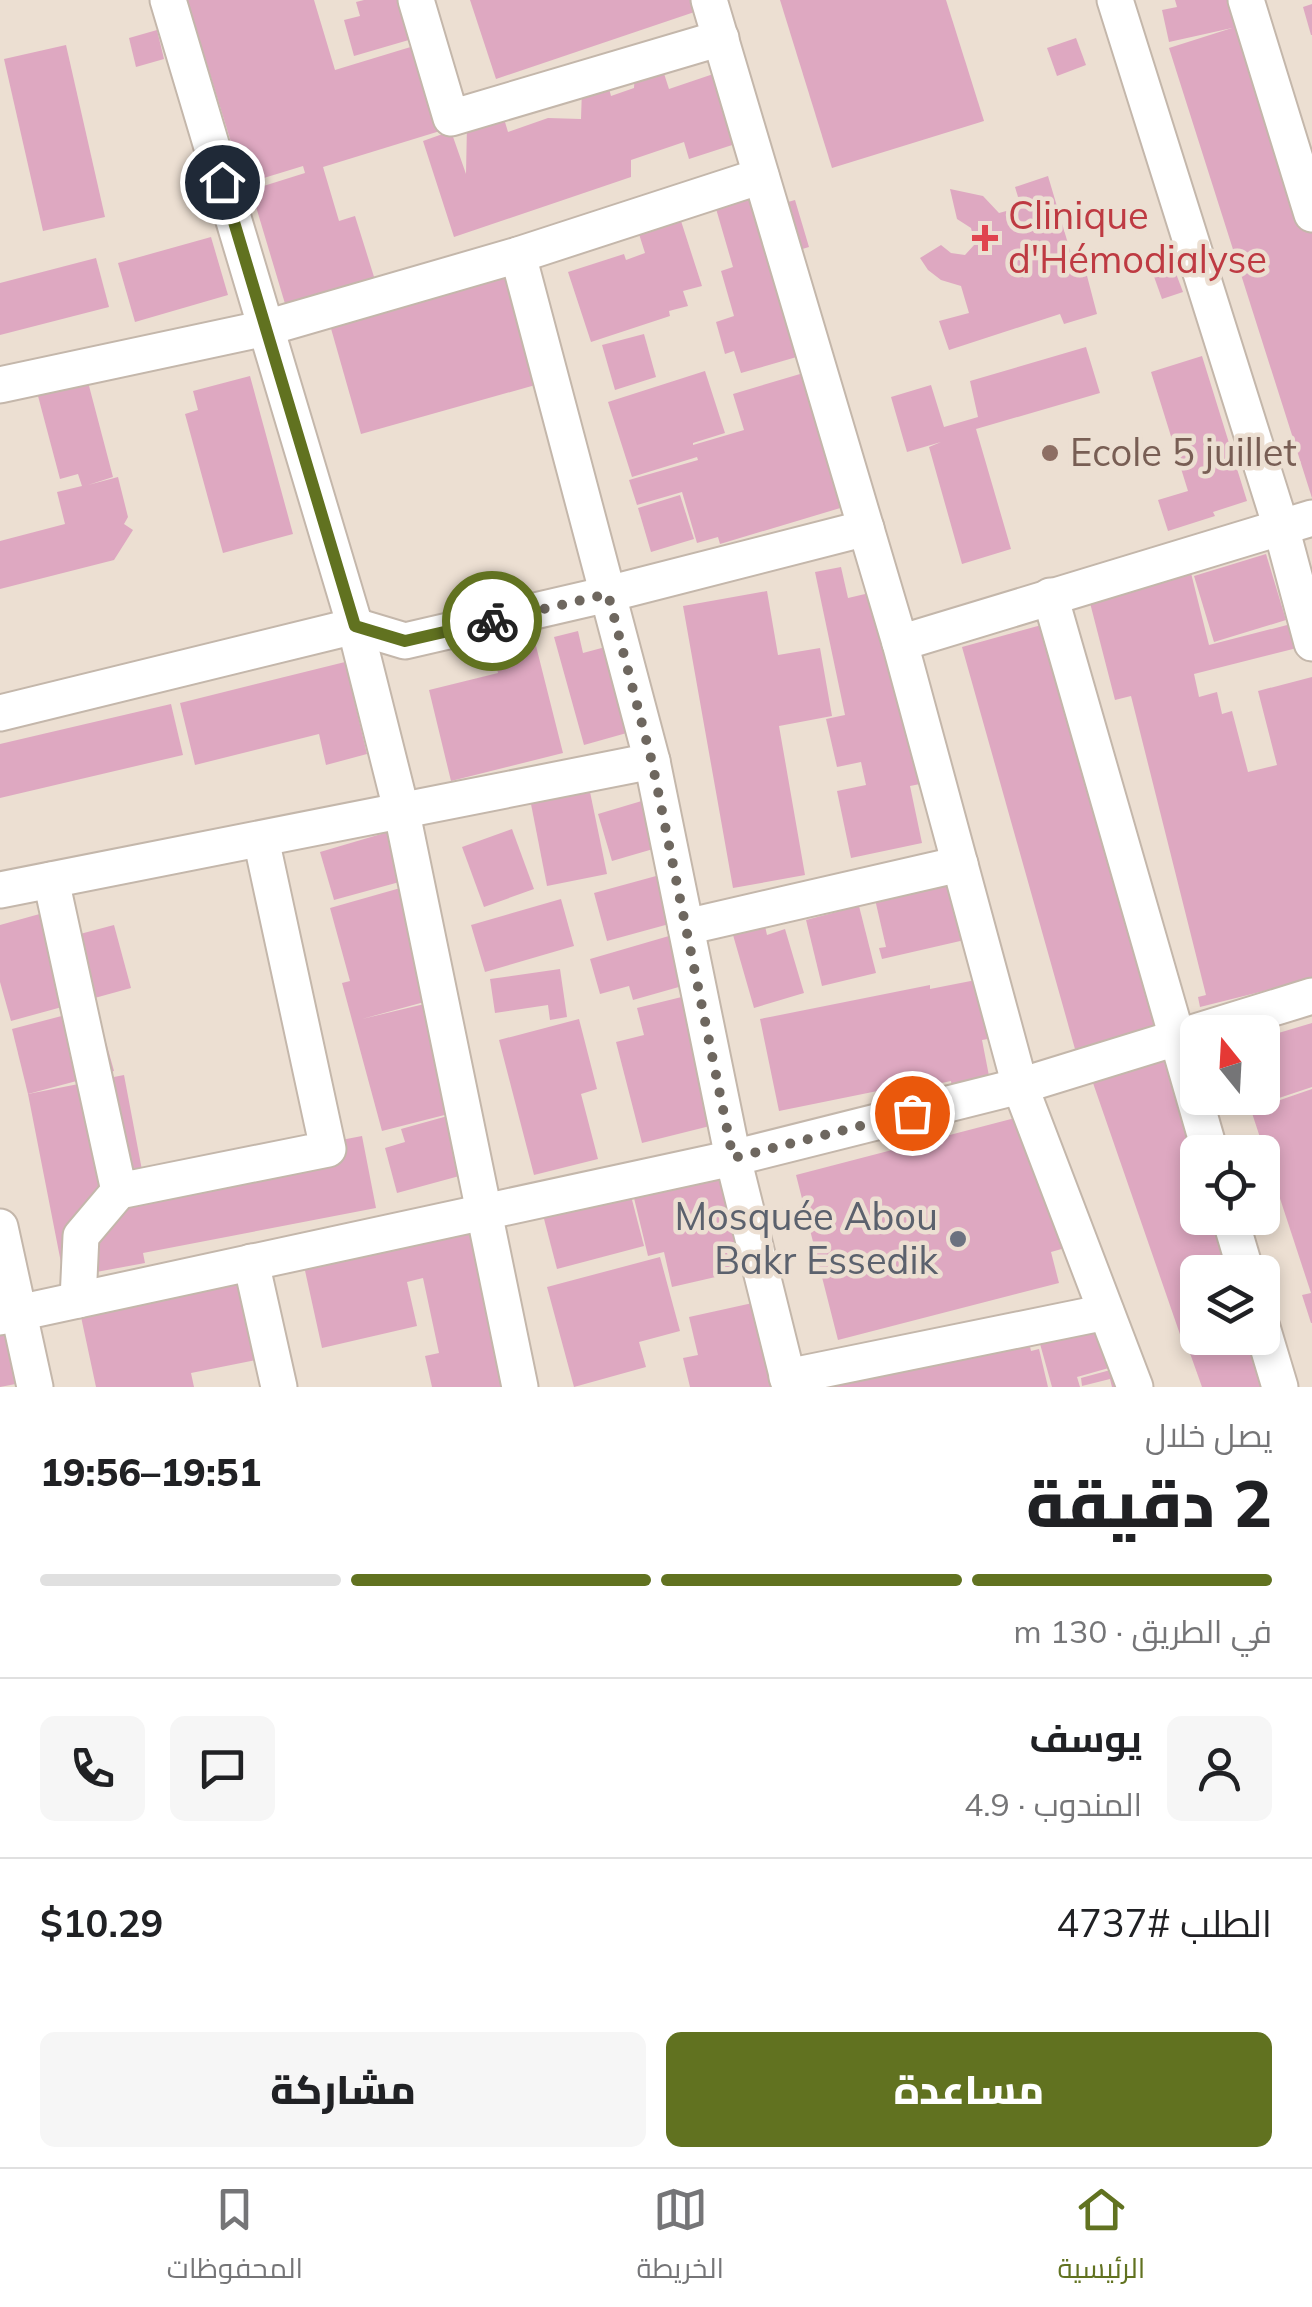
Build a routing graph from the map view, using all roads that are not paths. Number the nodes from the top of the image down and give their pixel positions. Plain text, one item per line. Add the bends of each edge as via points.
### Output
1 (168, 0) edge
2 (416, 0) edge
3 (709, 0) edge
4 (1115, 0) edge
5 (1246, 0) edge
6 (720, 38) junction
7 (761, 176) junction
8 (1312, 214) edge
9 (518, 255) junction
10 (266, 328) junction
11 (0, 386) edge
12 (1296, 522) edge
13 (866, 528) junction
14 (608, 594) junction
15 (1050, 596) junction
16 (355, 626) junction
17 (900, 642) junction
18 (1312, 643) edge
19 (0, 713) edge
20 (652, 762) junction
21 (402, 813) junction
22 (261, 840) junction
23 (960, 864) junction
24 (51, 880) junction
25 (0, 890) edge
26 (686, 927) junction
27 (1312, 996) edge
28 (1176, 1038) junction
29 (1020, 1086) junction
30 (1205, 1135) edge
31 (733, 1158) junction
32 (119, 1191) junction
33 (485, 1212) junction
34 (0, 1227) edge
35 (251, 1262) junction
36 (78, 1300) junction
37 (1106, 1312) junction
38 (9, 1315) edge
39 (1270, 1355) edge
40 (788, 1382) edge
41 (35, 1387) edge
42 (279, 1387) edge
43 (520, 1387) edge
44 (1135, 1387) edge
45 (1280, 1387) edge

1 - 10 street
2 - 6 street via 452,118
3 - 6 street
4 - 12 street
5 - 8 street
6 - 7 street
7 - 9 street
7 - 13 street
9 - 10 street
9 - 14 street
10 - 11 street
10 - 16 street
12 - 15 street
12 - 18 street
13 - 14 street
13 - 17 street
14 - 16 street via 405,641
14 - 20 street
15 - 17 street
15 - 28 street
16 - 19 street
16 - 21 street
17 - 23 street
20 - 21 street
20 - 26 street
21 - 22 street
21 - 33 street
22 - 24 street
22 - 32 street via 328,1149
23 - 26 street
23 - 29 street
24 - 25 street
24 - 32 street
26 - 31 street
27 - 28 street
28 - 29 street
28 - 30 street
29 - 31 street
29 - 37 street
31 - 33 street
31 - 40 street
32 - 36 street via 82,1236
33 - 35 street
33 - 43 street
34 - 38 street
35 - 36 street
35 - 42 street
36 - 38 street
37 - 40 street
37 - 44 street
38 - 41 street
39 - 45 street

